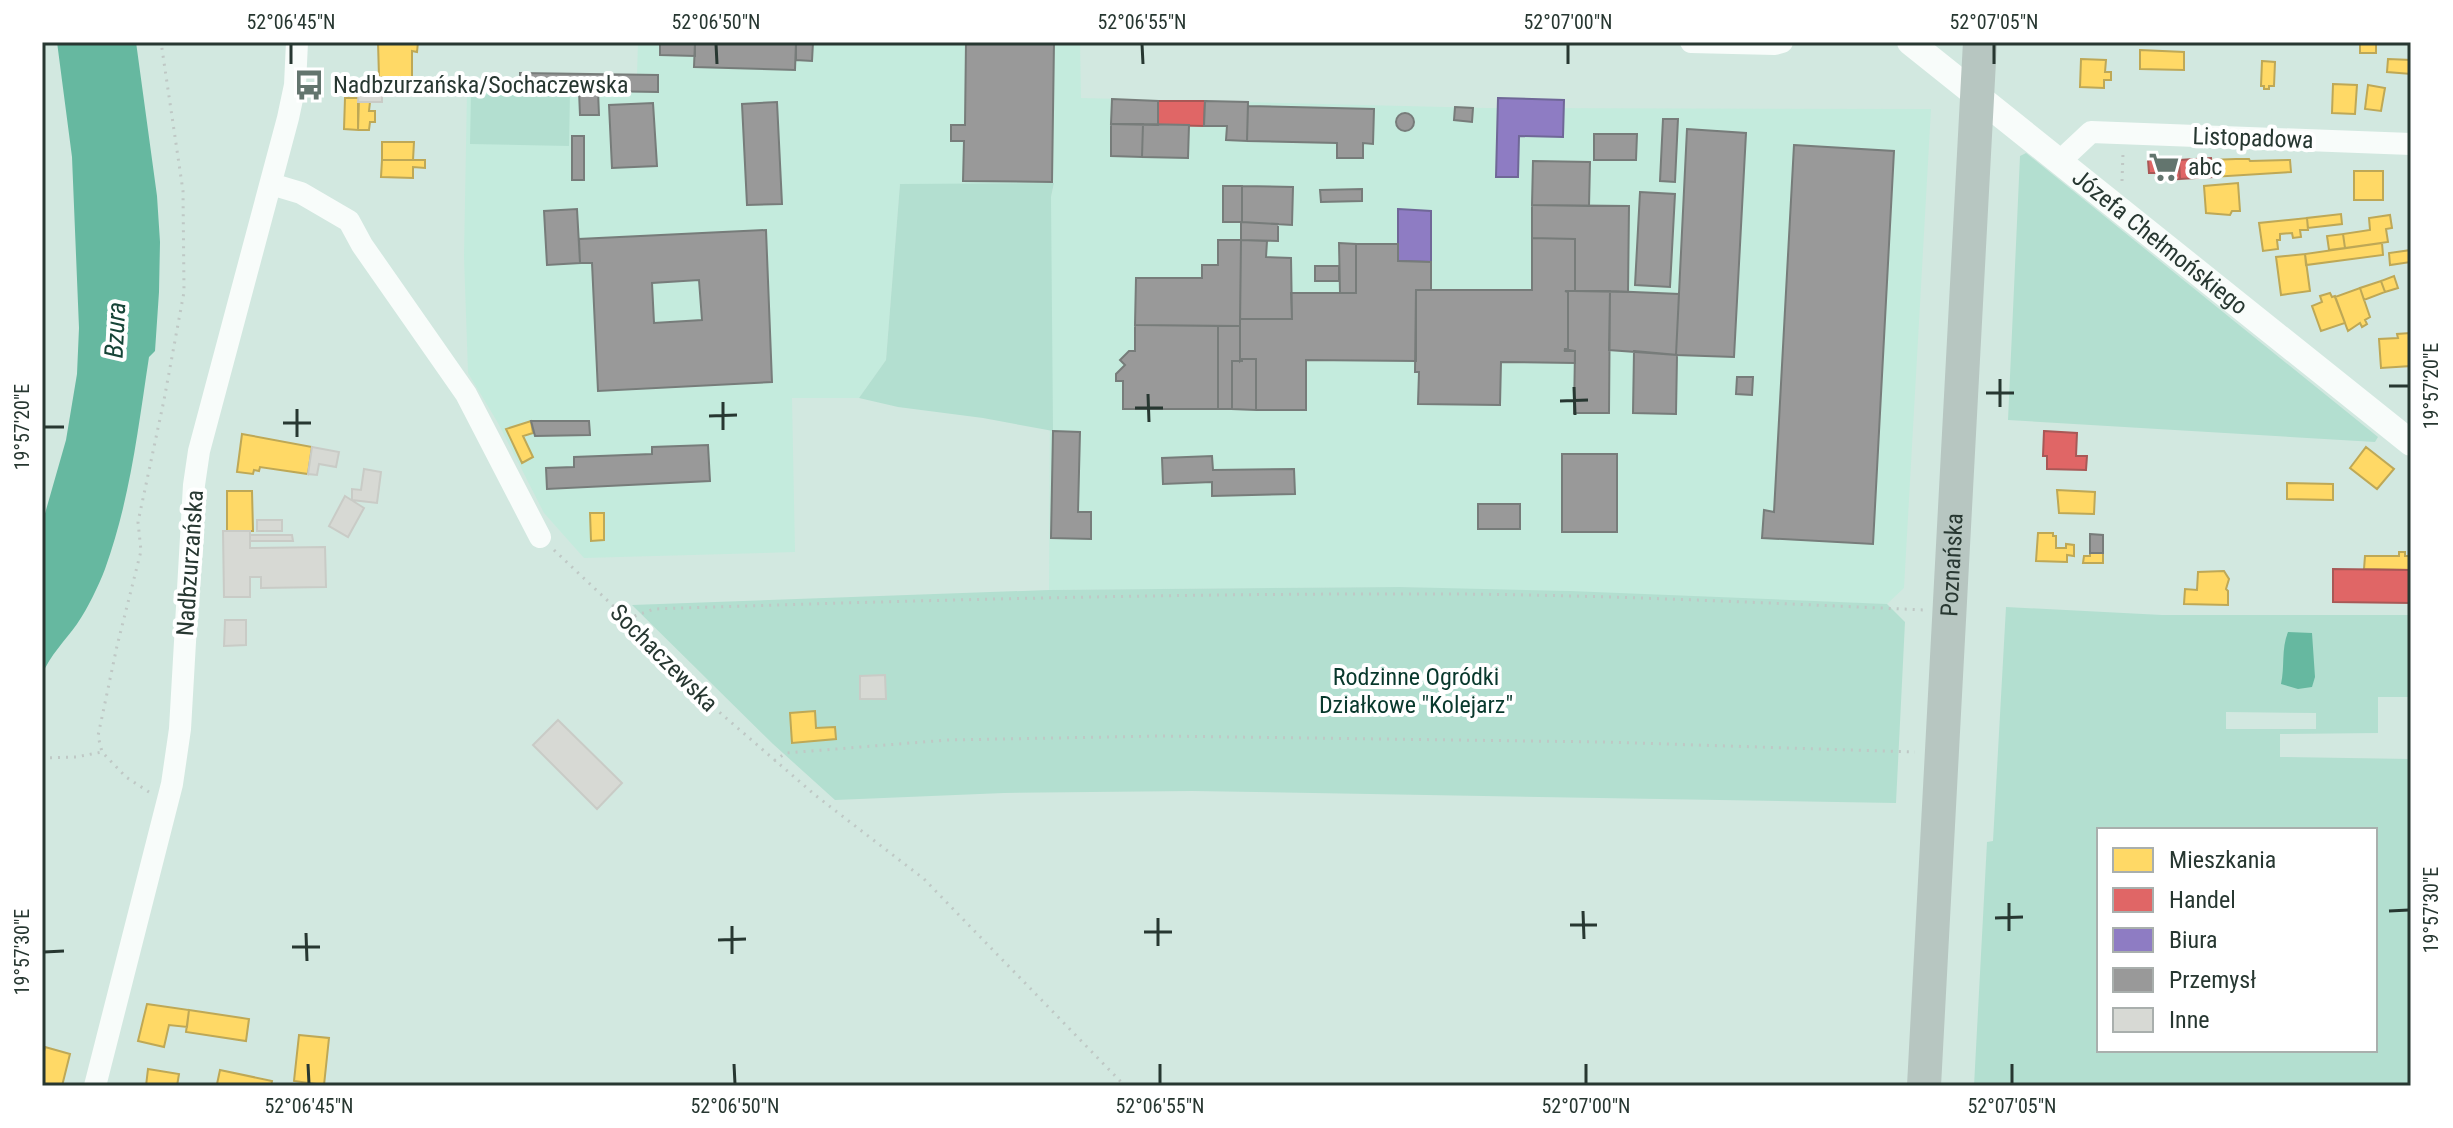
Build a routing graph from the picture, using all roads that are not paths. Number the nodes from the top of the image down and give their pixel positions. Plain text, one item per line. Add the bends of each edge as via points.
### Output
1 (297, 42) edge
2 (1691, 42) edge
3 (1782, 42) edge
4 (1910, 42) edge
5 (1980, 42) edge
6 (1977, 96) junction
7 (2411, 144) edge
8 (2059, 162) junction
9 (271, 184) junction
10 (2411, 443) edge
11 (540, 537) road end
12 (95, 1086) edge
13 (1924, 1086) edge

1 - 9 street, Nadbzurzańska via 295,85
2 - 3 street
4 - 6 street, Józefa Chełmońskiego
5 - 6 main road, Poznańska
6 - 8 street, Józefa Chełmońskiego
6 - 13 main road, Poznańska
7 - 8 street, Listopadowa via 2091,132
8 - 10 street, Józefa Chełmońskiego
9 - 11 street via 301,193 349,221 466,394
9 - 12 street, Nadbzurzańska via 199,451 172,784

